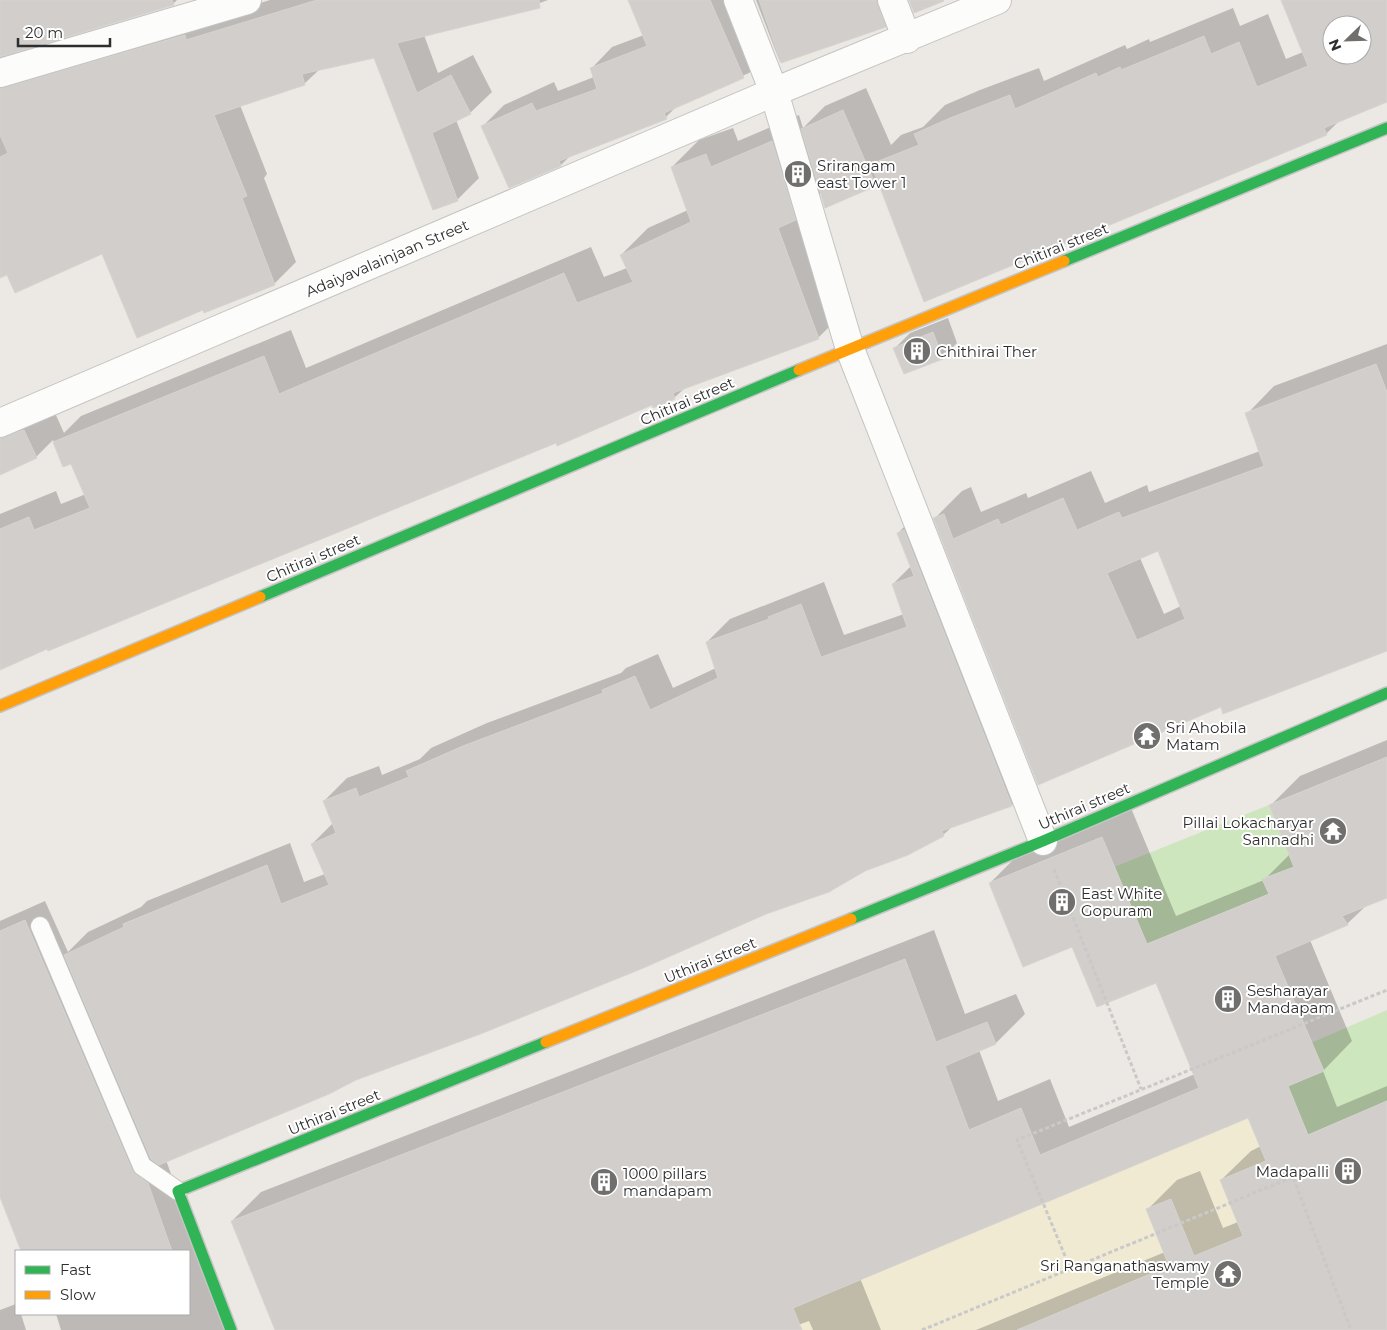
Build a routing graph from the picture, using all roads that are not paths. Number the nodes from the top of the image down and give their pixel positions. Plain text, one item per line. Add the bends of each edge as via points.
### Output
1 (247, 0) edge
2 (738, 0) edge
3 (892, 0) edge
4 (997, 0) edge
5 (907, 39) junction
6 (0, 73) edge
7 (774, 92) junction
8 (1387, 128) edge
9 (850, 349) junction
10 (0, 423) edge
11 (1387, 693) edge
12 (0, 706) edge
13 (1043, 840) junction
14 (40, 926) dead end
15 (178, 1191) junction
16 (231, 1330) edge

1 - 6 street
2 - 7 street
3 - 5 street
4 - 5 street, Adaiyavalainjaan Street
5 - 7 street, Adaiyavalainjaan Street
7 - 9 street
7 - 10 street, Adaiyavalainjaan Street
8 - 9 street, Chitirai street
9 - 12 street, Chitirai street
9 - 13 street
11 - 13 street, Uthirai street
13 - 15 street, Uthirai street
14 - 15 lane via 142,1166
15 - 16 street

